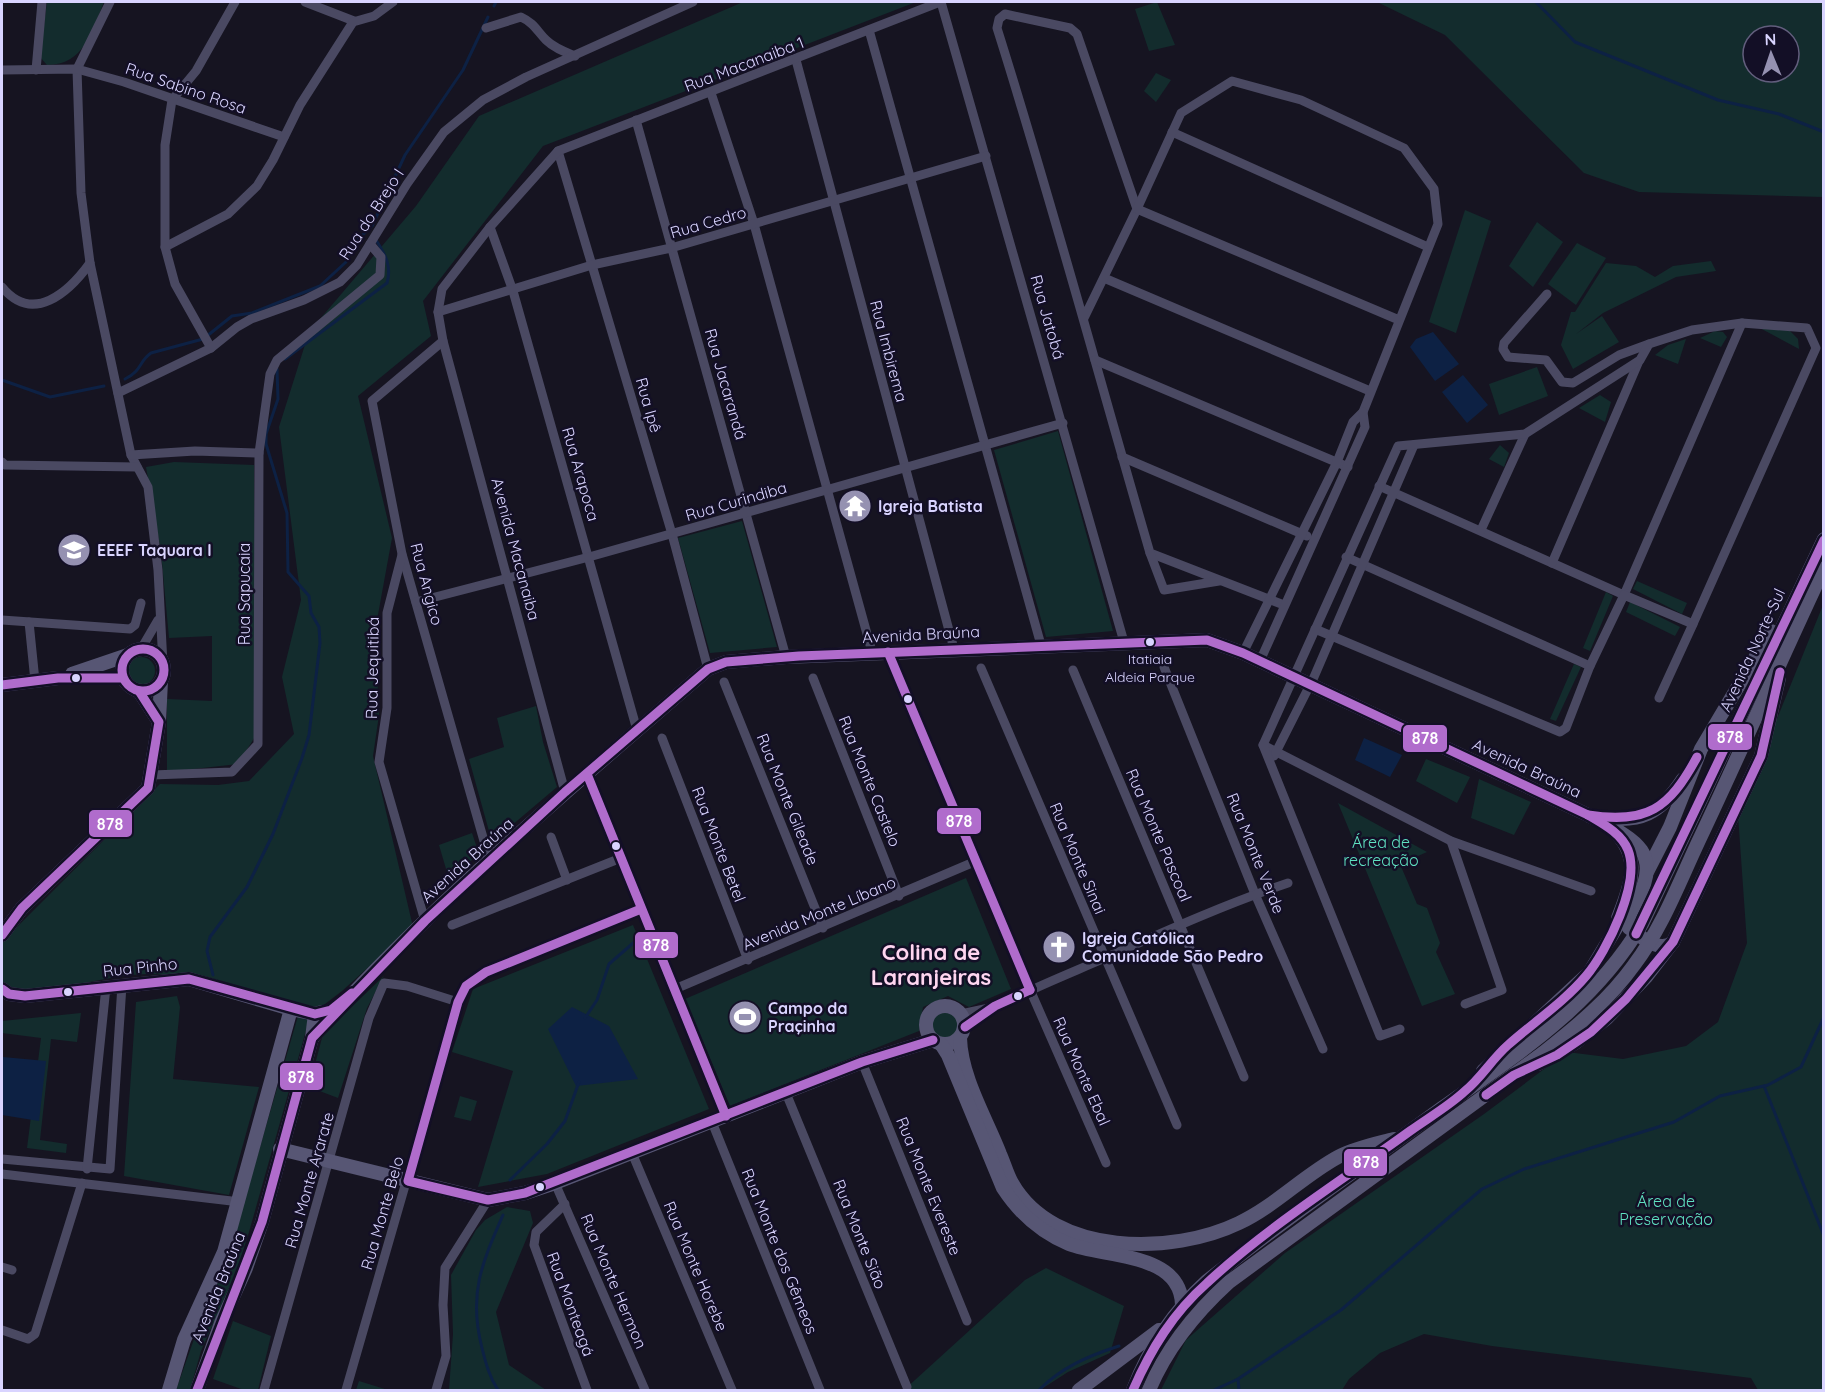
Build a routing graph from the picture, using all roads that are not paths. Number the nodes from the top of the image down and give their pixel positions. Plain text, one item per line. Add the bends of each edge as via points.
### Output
1 (42, 2) edge
2 (110, 2) edge
3 (235, 2) edge
4 (305, 2) edge
5 (393, 2) edge
6 (693, 2) edge
7 (940, 2) edge
8 (328, 5) edge
9 (354, 21) junction
10 (486, 28) dead end
11 (869, 30) junction
12 (575, 56) junction
13 (796, 60) junction
14 (77, 69) junction
15 (2, 70) edge
16 (36, 70) junction
17 (711, 93) junction
18 (172, 100) junction
19 (636, 120) junction
20 (1172, 132) junction
21 (284, 137) junction
22 (558, 151) junction
23 (986, 156) junction
24 (911, 180) junction
25 (834, 202) junction
26 (1137, 209) junction
27 (754, 224) junction
28 (490, 227) junction
29 (370, 244) junction
30 (165, 247) junction
31 (1428, 247) junction
32 (671, 248) junction
33 (90, 263) junction
34 (592, 265) junction
35 (1104, 278) junction
36 (2, 287) edge
37 (513, 291) junction
38 (1547, 294) dead end
39 (438, 312) junction
40 (1083, 318) junction
41 (1399, 320) junction
42 (1742, 323) junction
43 (443, 340) junction
44 (1649, 344) junction
45 (210, 348) junction
46 (1095, 360) junction
47 (1640, 360) junction
48 (1370, 391) junction
49 (118, 393) junction
50 (1363, 412) junction
51 (1062, 423) junction
52 (1525, 434) junction
53 (985, 445) junction
54 (1414, 445) junction
55 (259, 453) junction
56 (131, 455) junction
57 (1122, 457) junction
58 (2, 462) edge
59 (1337, 462) junction
60 (1348, 466) junction
61 (137, 467) junction
62 (905, 468) junction
63 (1379, 486) junction
64 (828, 490) junction
65 (1395, 492) junction
66 (747, 513) junction
67 (1481, 530) junction
68 (672, 534) junction
69 (1301, 534) junction
70 (1824, 539) edge
71 (1314, 540) junction
72 (1150, 553) junction
73 (402, 554) junction
74 (589, 557) junction
75 (1346, 557) junction
76 (1552, 563) junction
77 (1362, 564) junction
78 (1824, 568) edge
79 (508, 578) junction
80 (1221, 580) junction
81 (1798, 591) junction
82 (1624, 595) junction
83 (1269, 599) junction
84 (416, 602) junction
85 (141, 603) dead end
86 (1284, 605) junction
87 (159, 618) junction
88 (2, 620) edge
89 (29, 622) junction
90 (1693, 624) junction
91 (1315, 629) junction
92 (1330, 636) junction
93 (1790, 640) junction
94 (1124, 642) junction
95 (1041, 645) junction
96 (954, 649) junction
97 (135, 652) junction
98 (872, 652) junction
99 (888, 652) junction
100 (1243, 653) junction
101 (786, 657) junction
102 (1260, 661) junction
103 (163, 664) junction
104 (1590, 666) junction
105 (1164, 667) dead end
106 (981, 668) dead end
107 (708, 669) junction
108 (1072, 670) dead end
109 (1293, 676) junction
110 (58, 678) junction
111 (123, 678) junction
112 (813, 678) dead end
113 (35, 681) junction
114 (161, 681) junction
115 (724, 682) dead end
116 (2, 685) edge
117 (1310, 685) junction
118 (140, 691) junction
119 (1659, 698) dead end
120 (159, 722) junction
121 (637, 730) junction
122 (1732, 730) junction
123 (1747, 737) junction
124 (662, 738) dead end
125 (1705, 742) junction
126 (1263, 745) junction
127 (1277, 752) junction
128 (1269, 763) junction
129 (1695, 763) junction
130 (587, 774) junction
131 (152, 776) junction
132 (1749, 782) junction
133 (565, 792) junction
134 (1588, 815) junction
135 (1608, 826) junction
136 (551, 837) dead end
137 (1451, 841) junction
138 (621, 858) junction
139 (490, 862) junction
140 (974, 862) junction
141 (1648, 871) junction
142 (567, 880) junction
143 (1288, 883) dead end
144 (1591, 891) dead end
145 (1255, 894) junction
146 (899, 896) junction
147 (641, 909) junction
148 (425, 921) junction
149 (1181, 924) junction
150 (452, 925) dead end
151 (824, 928) junction
152 (1636, 933) junction
153 (2, 935) edge
154 (1650, 941) junction
155 (1673, 942) junction
156 (1607, 946) junction
157 (1105, 958) junction
158 (748, 960) junction
159 (122, 985) junction
160 (106, 987) junction
161 (675, 989) junction
162 (1030, 990) junction
163 (4, 995) edge
164 (347, 999) junction
165 (459, 1002) junction
166 (1465, 1004) dead end
167 (994, 1006) junction
168 (291, 1009) junction
169 (315, 1014) junction
170 (962, 1026) junction
171 (1400, 1029) dead end
172 (312, 1038) junction
173 (934, 1038) junction
174 (1323, 1049) dead end
175 (862, 1062) junction
176 (1514, 1075) junction
177 (1244, 1077) dead end
178 (1466, 1091) junction
179 (786, 1093) junction
180 (726, 1116) junction
181 (712, 1122) junction
182 (1177, 1125) dead end
183 (1402, 1137) junction
184 (280, 1149) junction
185 (632, 1153) junction
186 (2, 1159) edge
187 (330, 1161) junction
188 (1106, 1163) dead end
189 (87, 1169) junction
190 (2, 1174) edge
191 (408, 1181) junction
192 (82, 1183) junction
193 (555, 1183) junction
194 (488, 1200) junction
195 (240, 1202) junction
196 (565, 1204) junction
197 (2, 1266) edge
198 (12, 1270) dead end
199 (1182, 1305) junction
200 (967, 1321) dead end
201 (1168, 1322) junction
202 (2, 1330) edge
203 (907, 1387) dead end
204 (169, 1390) edge
205 (197, 1390) edge
206 (264, 1390) edge
207 (346, 1390) edge
208 (436, 1390) edge
209 (587, 1390) edge
210 (645, 1390) edge
211 (732, 1390) edge
212 (820, 1390) edge
213 (1079, 1390) edge
214 (1133, 1390) edge
215 (1149, 1390) edge

1 - 16 street
2 - 14 street
3 - 18 street via 196,71
4 - 8 street
5 - 9 street via 374,16
6 - 12 street, Rua do Brejo I
7 - 11 street, Rua Macanaiba 1
7 - 23 street, Rua Jatobá
8 - 9 street
9 - 21 street
10 - 12 street via 521,17 559,50
11 - 13 street, Rua Macanaiba 1
11 - 24 street
12 - 29 street, Rua do Brejo I via 500,90 444,132
13 - 17 street, Rua Macanaiba 1
13 - 25 street, Rua Imbirema
14 - 16 street, Rua Sabino Rosa
14 - 18 street, Rua Sabino Rosa
14 - 33 street via 81,193
15 - 16 street, Rua Sabino Rosa
17 - 19 street, Rua Macanaiba 1
17 - 27 street
18 - 21 street, Rua Sabino Rosa
18 - 30 street via 164,171
19 - 22 street, Rua Macanaiba 1
19 - 32 street, Rua Jacarandá
20 - 26 street
20 - 31 street
20 - 31 street via 1181,113 1232,81 1300,100 1404,148 1434,189 1438,224
21 - 30 street via 268,169 245,200 206,228
22 - 28 street
22 - 34 street, Rua Ipê
23 - 24 street, Rua Cedro
23 - 51 street, Rua Jatobá
24 - 25 street, Rua Cedro
24 - 53 street
25 - 27 street, Rua Cedro
25 - 62 street, Rua Imbirema
26 - 35 street
26 - 40 street via 1077,34 1070,28 1014,14 1002,16 997,28
26 - 41 street
27 - 32 street, Rua Cedro
27 - 64 street
28 - 37 street, Rua Arapoca
28 - 39 street via 442,290
29 - 45 street, Rua do Brejo I via 340,282 251,319
29 - 55 street, Rua Sapucaia via 381,257 380,276 276,360 270,374
30 - 45 street via 178,292
31 - 41 street
32 - 34 street, Rua Cedro
32 - 66 street, Rua Jacarandá
33 - 36 street via 66,292 38,303 22,303
33 - 49 street
34 - 37 street, Rua Cedro
34 - 68 street, Rua Ipê
35 - 40 street
35 - 48 street
37 - 39 street, Rua Cedro
37 - 74 street, Rua Arapoca
38 - 44 street via 1503,343 1509,357 1546,360 1562,382 1573,383 1611,359
39 - 43 street, Avenida Macanaiba
40 - 46 street
41 - 48 street
42 - 44 street via 1692,330
42 - 82 street
42 - 90 street via 1807,328 1816,348
43 - 73 street, Rua Angico via 372,401
43 - 79 street, Avenida Macanaiba
44 - 47 street
45 - 49 street, Rua do Brejo I
46 - 57 street
46 - 59 street
47 - 52 street
47 - 76 street
48 - 50 street
49 - 56 street
50 - 59 street via 1353,422
50 - 60 street via 1365,427
51 - 53 street, Rua Curindiba
51 - 94 street, Rua Jatobá
52 - 54 street
52 - 67 street
53 - 62 street, Rua Curindiba
53 - 95 street
54 - 63 street via 1398,446
54 - 65 street
55 - 56 street
55 - 131 street, Rua Sapucaia via 258,744 232,772
56 - 61 street
57 - 69 street
57 - 72 street
58 - 61 street
59 - 60 street
59 - 69 street
60 - 71 street
61 - 87 street via 148,487 158,570
62 - 64 street, Rua Curindiba
62 - 96 street, Rua Imbirema
63 - 65 street
63 - 75 street
64 - 66 street, Rua Curindiba
64 - 98 street
65 - 67 street
65 - 77 street
66 - 68 street, Rua Curindiba
66 - 101 street, Rua Jacarandá
67 - 76 street
68 - 74 street, Rua Curindiba
68 - 107 street, Rua Ipê
69 - 71 street
69 - 83 street
70 - 81 street, Avenida Norte-Sul
71 - 86 street
72 - 80 street
72 - 80 street via 1164,590
73 - 84 street, Rua Angico
73 - 148 street, Rua Jequitibá via 387,613 387,708 379,762
74 - 79 street, Rua Curindiba
74 - 121 street, Rua Arapoca
75 - 77 street
75 - 91 street
76 - 82 street
77 - 92 street
77 - 104 street
78 - 93 street, Avenida Norte-Sul
79 - 84 street, Rua Curindiba
79 - 133 street, Avenida Macanaiba
80 - 83 street
81 - 122 street, Avenida Norte-Sul
81 - 125 street
82 - 90 street
82 - 104 street
83 - 86 street
83 - 100 street
84 - 139 street, Rua Angico
85 - 89 street via 135,625 130,629
86 - 102 street
87 - 97 street
87 - 103 street
88 - 89 street
89 - 113 street
90 - 119 street
91 - 92 street
91 - 109 street
92 - 104 street via 1560,732 1566,728
92 - 117 street
93 - 123 street, Avenida Norte-Sul
93 - 132 street via 1761,756
94 - 95 street, Avenida Braúna
94 - 100 street, Avenida Braúna via 1207,640
95 - 96 street, Avenida Braúna
96 - 99 street, Avenida Braúna
97 - 103 street via 156,654
97 - 110 street
97 - 111 street via 122,668
98 - 99 street, Avenida Braúna
98 - 101 street, Avenida Braúna
99 - 140 street, Rua Monte Ebal
100 - 102 street, Avenida Braúna
101 - 107 street, Avenida Braúna via 726,662
102 - 109 street, Avenida Braúna
103 - 114 street
105 - 145 street, Rua Monte Verde
106 - 157 street, Rua Monte Sinai
107 - 121 street, Avenida Braúna
108 - 149 street, Rua Monte Pascoal
109 - 117 street, Avenida Braúna
109 - 126 street
110 - 111 street
110 - 113 street
111 - 118 street via 131,688
112 - 146 street, Rua Monte Castelo
113 - 116 street
114 - 118 street via 152,690
114 - 120 street
115 - 151 street, Rua Monte Gileade
117 - 127 street
117 - 134 street, Avenida Braúna
118 - 120 street
120 - 131 street
121 - 130 street, Avenida Braúna
122 - 123 street
122 - 125 street via 1718,730
122 - 152 street, Avenida Norte-Sul
123 - 132 street via 1757,747 1748,771
123 - 154 street, Avenida Norte-Sul
124 - 158 street, Rua Monte Betel
125 - 129 street
126 - 127 street
126 - 128 street
127 - 128 street
127 - 137 street
128 - 171 street via 1380,1036
129 - 134 street, Avenida Braúna via 1666,802 1652,813 1624,819
129 - 141 street
130 - 133 street, Avenida Braúna
130 - 138 street
131 - 153 street via 148,788 21,908
132 - 155 street
133 - 139 street, Avenida Braúna
134 - 135 street, Avenida Braúna
135 - 141 street, Avenida Braúna via 1634,841 1646,858
135 - 156 street via 1630,852 1632,867 1626,896
136 - 142 street
137 - 144 street
137 - 166 street via 1502,990
138 - 142 street
138 - 147 street
139 - 148 street, Avenida Braúna
140 - 146 street, Avenida Monte Líbano
140 - 162 street, Rua Monte Ebal
141 - 152 street via 1645,888 1628,920 1629,928
141 - 156 street
142 - 150 street
143 - 145 street
145 - 149 street
145 - 174 street, Rua Monte Verde
146 - 151 street, Avenida Monte Líbano
147 - 161 street
147 - 165 street, Rua Monte Belo via 486,972 466,986
148 - 164 street, Avenida Braúna
149 - 157 street
149 - 177 street, Rua Monte Pascoal
151 - 158 street, Avenida Monte Líbano
152 - 154 street
152 - 178 street, Avenida Norte-Sul via 1616,965 1590,994
154 - 155 street via 1662,948
154 - 176 street, Avenida Norte-Sul via 1631,970 1596,1008
155 - 176 street via 1626,999 1591,1032 1557,1055
156 - 178 street via 1578,984 1497,1056
157 - 162 street
157 - 182 street, Rua Monte Sinai
158 - 161 street, Avenida Monte Líbano
159 - 160 street, Rua Pinho
159 - 168 street, Rua Pinho via 189,979
159 - 189 street via 112,1166 108,1170
160 - 163 street, Rua Pinho
160 - 189 street
161 - 180 street
162 - 167 street
162 - 188 street, Rua Monte Ebal
164 - 169 street, Avenida Braúna via 331,1010
164 - 172 street, Avenida Braúna
165 - 187 street, Rua Monte Ararate via 384,983 369,1018
165 - 191 street, Rua Monte Belo
167 - 170 street
167 - 170 street
168 - 169 street, Rua Pinho
168 - 195 street, Avenida Braúna
169 - 172 street
170 - 173 street via 951,1044
170 - 173 street via 949,1006 936,1008 928,1016
170 - 183 street via 963,1063 1012,1184 1047,1218 1072,1233 1141,1245 1209,1236 1255,1216 1335,1159
172 - 184 street, Avenida Braúna
173 - 175 street
173 - 199 street via 948,1055 1003,1188 1016,1208 1031,1223 1069,1244 1153,1264 1177,1284
175 - 179 street
175 - 200 street, Rua Monte Evereste
176 - 215 street, Avenida Norte-Sul via 1229,1282 1191,1320 1158,1369
178 - 183 street, Avenida Norte-Sul
179 - 180 street
179 - 203 street, Rua Monte Sião
180 - 181 street
181 - 185 street
181 - 212 street, Rua Monte dos Gêmeos
183 - 199 street, Avenida Norte-Sul via 1220,1270
184 - 187 street
184 - 205 street, Avenida Braúna via 262,1222
185 - 193 street
185 - 211 street, Rua Monte Horebe
186 - 189 street
187 - 191 street
187 - 206 street, Rua Monte Ararate
190 - 192 street
191 - 194 street
191 - 207 street, Rua Monte Belo
192 - 195 street
192 - 202 street via 35,1334 28,1339
193 - 194 street
193 - 196 street, Rua Monte Hermon
194 - 208 street via 445,1268 446,1356
195 - 204 street, Avenida Braúna via 224,1252 184,1340
196 - 209 street, Rua Monteagá via 536,1232 534,1245
196 - 210 street, Rua Monte Hermon
197 - 198 street
199 - 201 street, Avenida Norte-Sul
201 - 213 street
201 - 214 street, Avenida Norte-Sul

